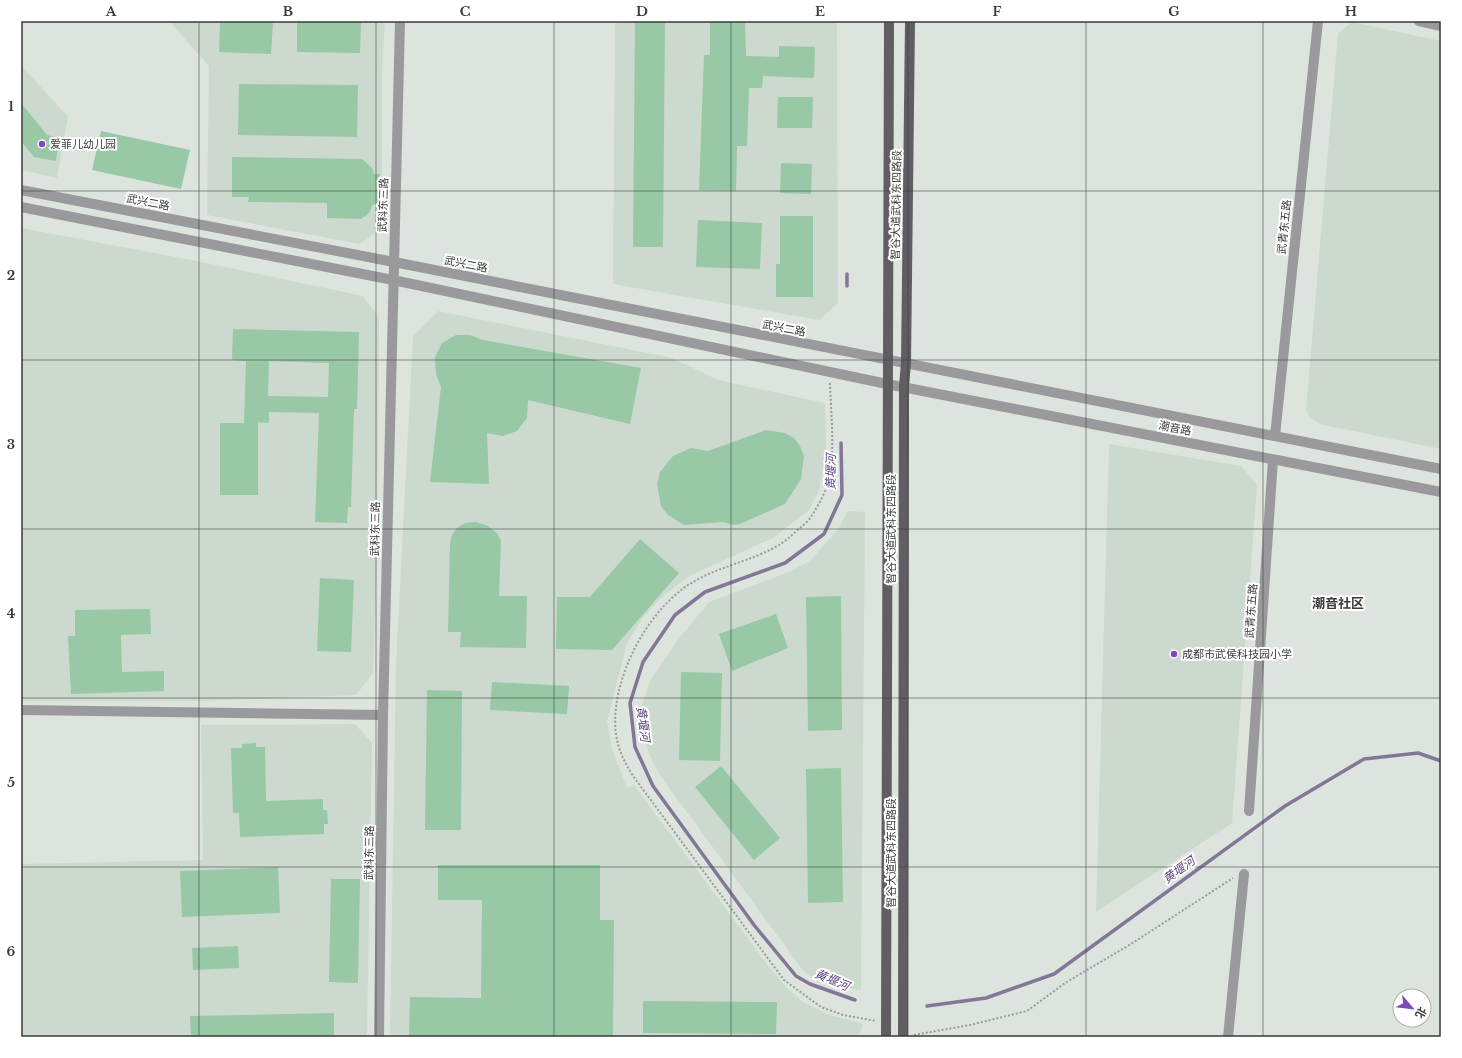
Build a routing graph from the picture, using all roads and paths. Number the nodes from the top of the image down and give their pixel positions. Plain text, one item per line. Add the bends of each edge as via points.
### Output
1 (400, 21) edge
2 (889, 21) edge
3 (910, 21) edge
4 (1318, 21) edge
5 (1419, 21) edge
6 (1441, 26) edge
7 (21, 190) edge
8 (21, 208) edge
9 (394, 262) junction
10 (393, 280) junction
11 (887, 361) junction
12 (906, 363) junction
13 (830, 372) junction
14 (887, 384) junction
15 (904, 386) junction
16 (1275, 436) junction
17 (1273, 460) junction
18 (1441, 469) edge
19 (1441, 492) edge
20 (21, 710) edge
21 (383, 715) junction
22 (1249, 811) dead end
23 (1244, 874) joint
24 (886, 1023) junction
25 (906, 1036) edge
26 (379, 1037) edge
27 (886, 1037) edge
28 (1228, 1037) edge

1 - 9 street, 武科东三路
2 - 11 main road, 智谷大道武科东四路段
3 - 12 main road, 智谷大道武科东四路段
4 - 16 street, 武青东五路
5 - 6 street
7 - 9 street, 武兴二路
8 - 10 street, 潮音路
9 - 10 street, 武科东三路
9 - 11 street, 武兴二路
10 - 13 street, 潮音路
10 - 21 street, 武科东三路
11 - 12 street, 武兴二路
11 - 14 main road, 智谷大道武科东四路段
12 - 15 main road, 智谷大道武科东四路段
12 - 16 street, 潮音路
13 - 14 street, 潮音路
13 - 24 path via 829,480 812,517 779,545 711,572 691,583 654,617 639,640 620,687 615,713 616,735 622,758 633,776 784,980 821,1007 843,1015
14 - 15 street, 潮音路
14 - 24 main road, 智谷大道武科东四路段
15 - 17 street, 潮音路
15 - 25 main road, 智谷大道武科东四路段
16 - 18 street, 潮音路
17 - 19 street, 潮音路
17 - 22 street, 武青东五路
20 - 21 street
21 - 26 street, 武科东三路
23 - 25 path via 1228,880 1131,944 1065,983 1027,1011 970,1026
23 - 28 street
24 - 27 main road, 智谷大道武科东四路段

